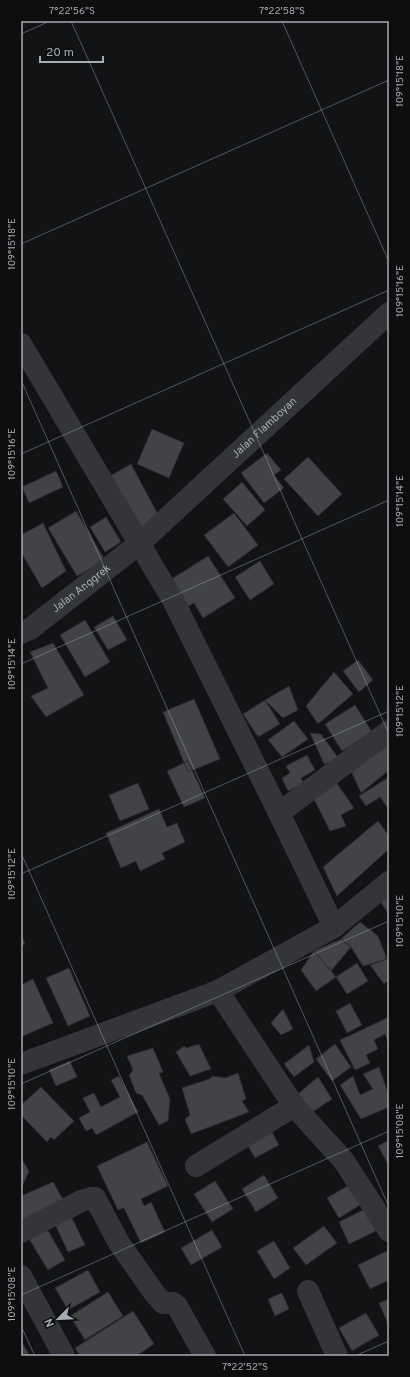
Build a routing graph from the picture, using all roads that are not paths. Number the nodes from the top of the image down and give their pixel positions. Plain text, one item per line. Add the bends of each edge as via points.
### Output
1 (389, 313) edge
2 (21, 344) edge
3 (140, 544) junction
4 (21, 633) edge
5 (389, 731) edge
6 (279, 813) junction
7 (389, 882) edge
8 (334, 927) junction
9 (218, 991) junction
10 (21, 1064) edge
11 (294, 1106) junction
12 (196, 1166) dead end
13 (389, 1231) edge
14 (21, 1232) edge
15 (21, 1276) edge
16 (308, 1291) dead end
17 (64, 1356) edge
18 (205, 1356) edge
19 (337, 1356) edge

1 - 3 street, Jalan Flamboyan
2 - 3 street
3 - 4 street, Jalan Anggrek via 30,629
3 - 6 street via 174,602
5 - 6 street
6 - 8 street
7 - 8 street
8 - 9 street
9 - 10 street
9 - 11 street
11 - 12 street
11 - 13 street via 344,1160
14 - 18 street via 81,1201 95,1198 119,1243 159,1300 177,1306
15 - 17 street
16 - 19 street

